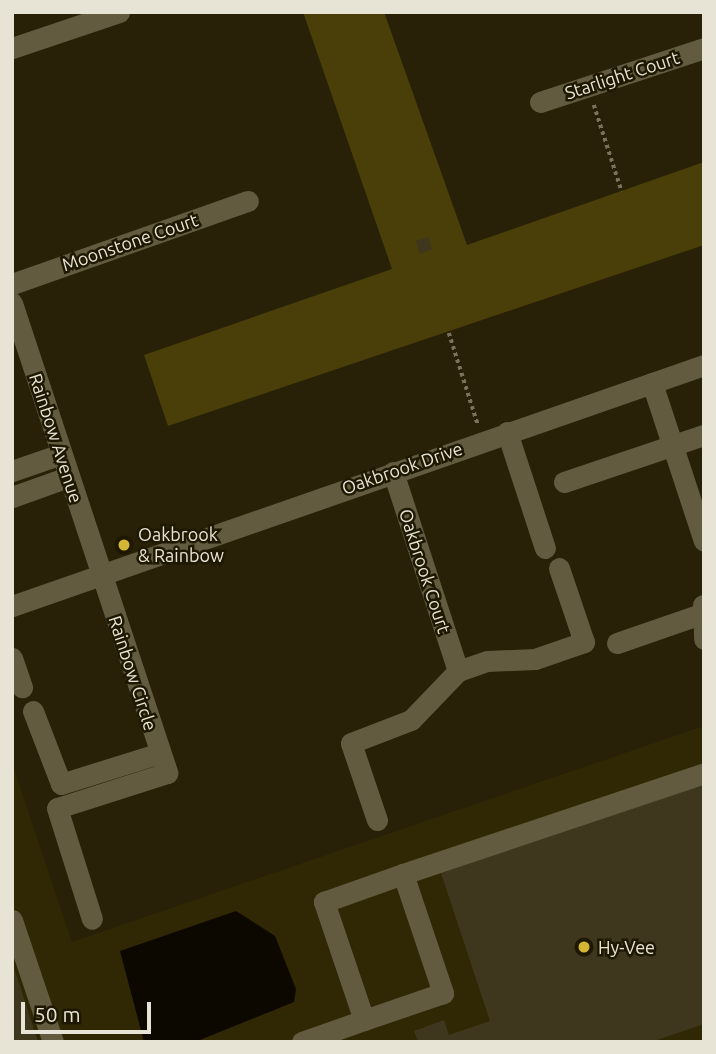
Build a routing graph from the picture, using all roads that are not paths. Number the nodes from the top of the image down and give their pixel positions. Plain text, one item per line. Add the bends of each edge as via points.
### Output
1 (119, 12) edge
2 (12, 48) edge
3 (704, 48) edge
4 (540, 102) dead end
5 (248, 201) dead end
6 (12, 284) edge
7 (12, 303) edge
8 (704, 365) edge
9 (652, 383) junction
10 (507, 432) junction
11 (704, 435) edge
12 (672, 446) junction
13 (61, 454) junction
14 (12, 471) edge
15 (393, 472) junction
16 (68, 477) junction
17 (564, 482) dead end
18 (12, 497) edge
19 (704, 541) edge
20 (545, 548) dead end
21 (559, 568) dead end
22 (100, 572) junction
23 (12, 606) edge
24 (701, 609) edge
25 (704, 639) edge
26 (617, 643) dead end
27 (12, 658) edge
28 (458, 671) junction
29 (22, 687) dead end
30 (33, 711) dead end
31 (164, 763) junction
32 (704, 773) edge
33 (377, 820) dead end
34 (403, 874) junction
35 (92, 919) dead end
36 (12, 920) edge
37 (364, 1020) junction
38 (53, 1042) edge
39 (302, 1042) edge

1 - 2 street
3 - 4 street, Starlight Court
5 - 6 street, Moonstone Court
7 - 13 street, Rainbow Avenue
8 - 9 street, Oakbrook Drive
9 - 10 street, Oakbrook Drive
9 - 12 street
10 - 15 street, Oakbrook Drive
10 - 20 street
11 - 12 street
12 - 17 street
12 - 19 street
13 - 14 street
13 - 16 street, Rainbow Avenue
15 - 22 street, Oakbrook Drive
15 - 28 street, Oakbrook Court
16 - 18 street
16 - 22 street, Rainbow Avenue
21 - 28 street via 584,642 535,659 487,661
22 - 23 street, Oakbrook Drive
22 - 31 street, Rainbow Circle
24 - 25 street
24 - 26 street
27 - 29 street
28 - 33 street via 411,720 351,743
30 - 31 street via 61,784
31 - 35 street via 57,808
32 - 34 street
34 - 37 street via 324,902
34 - 37 street via 443,993
36 - 38 street
37 - 39 street

